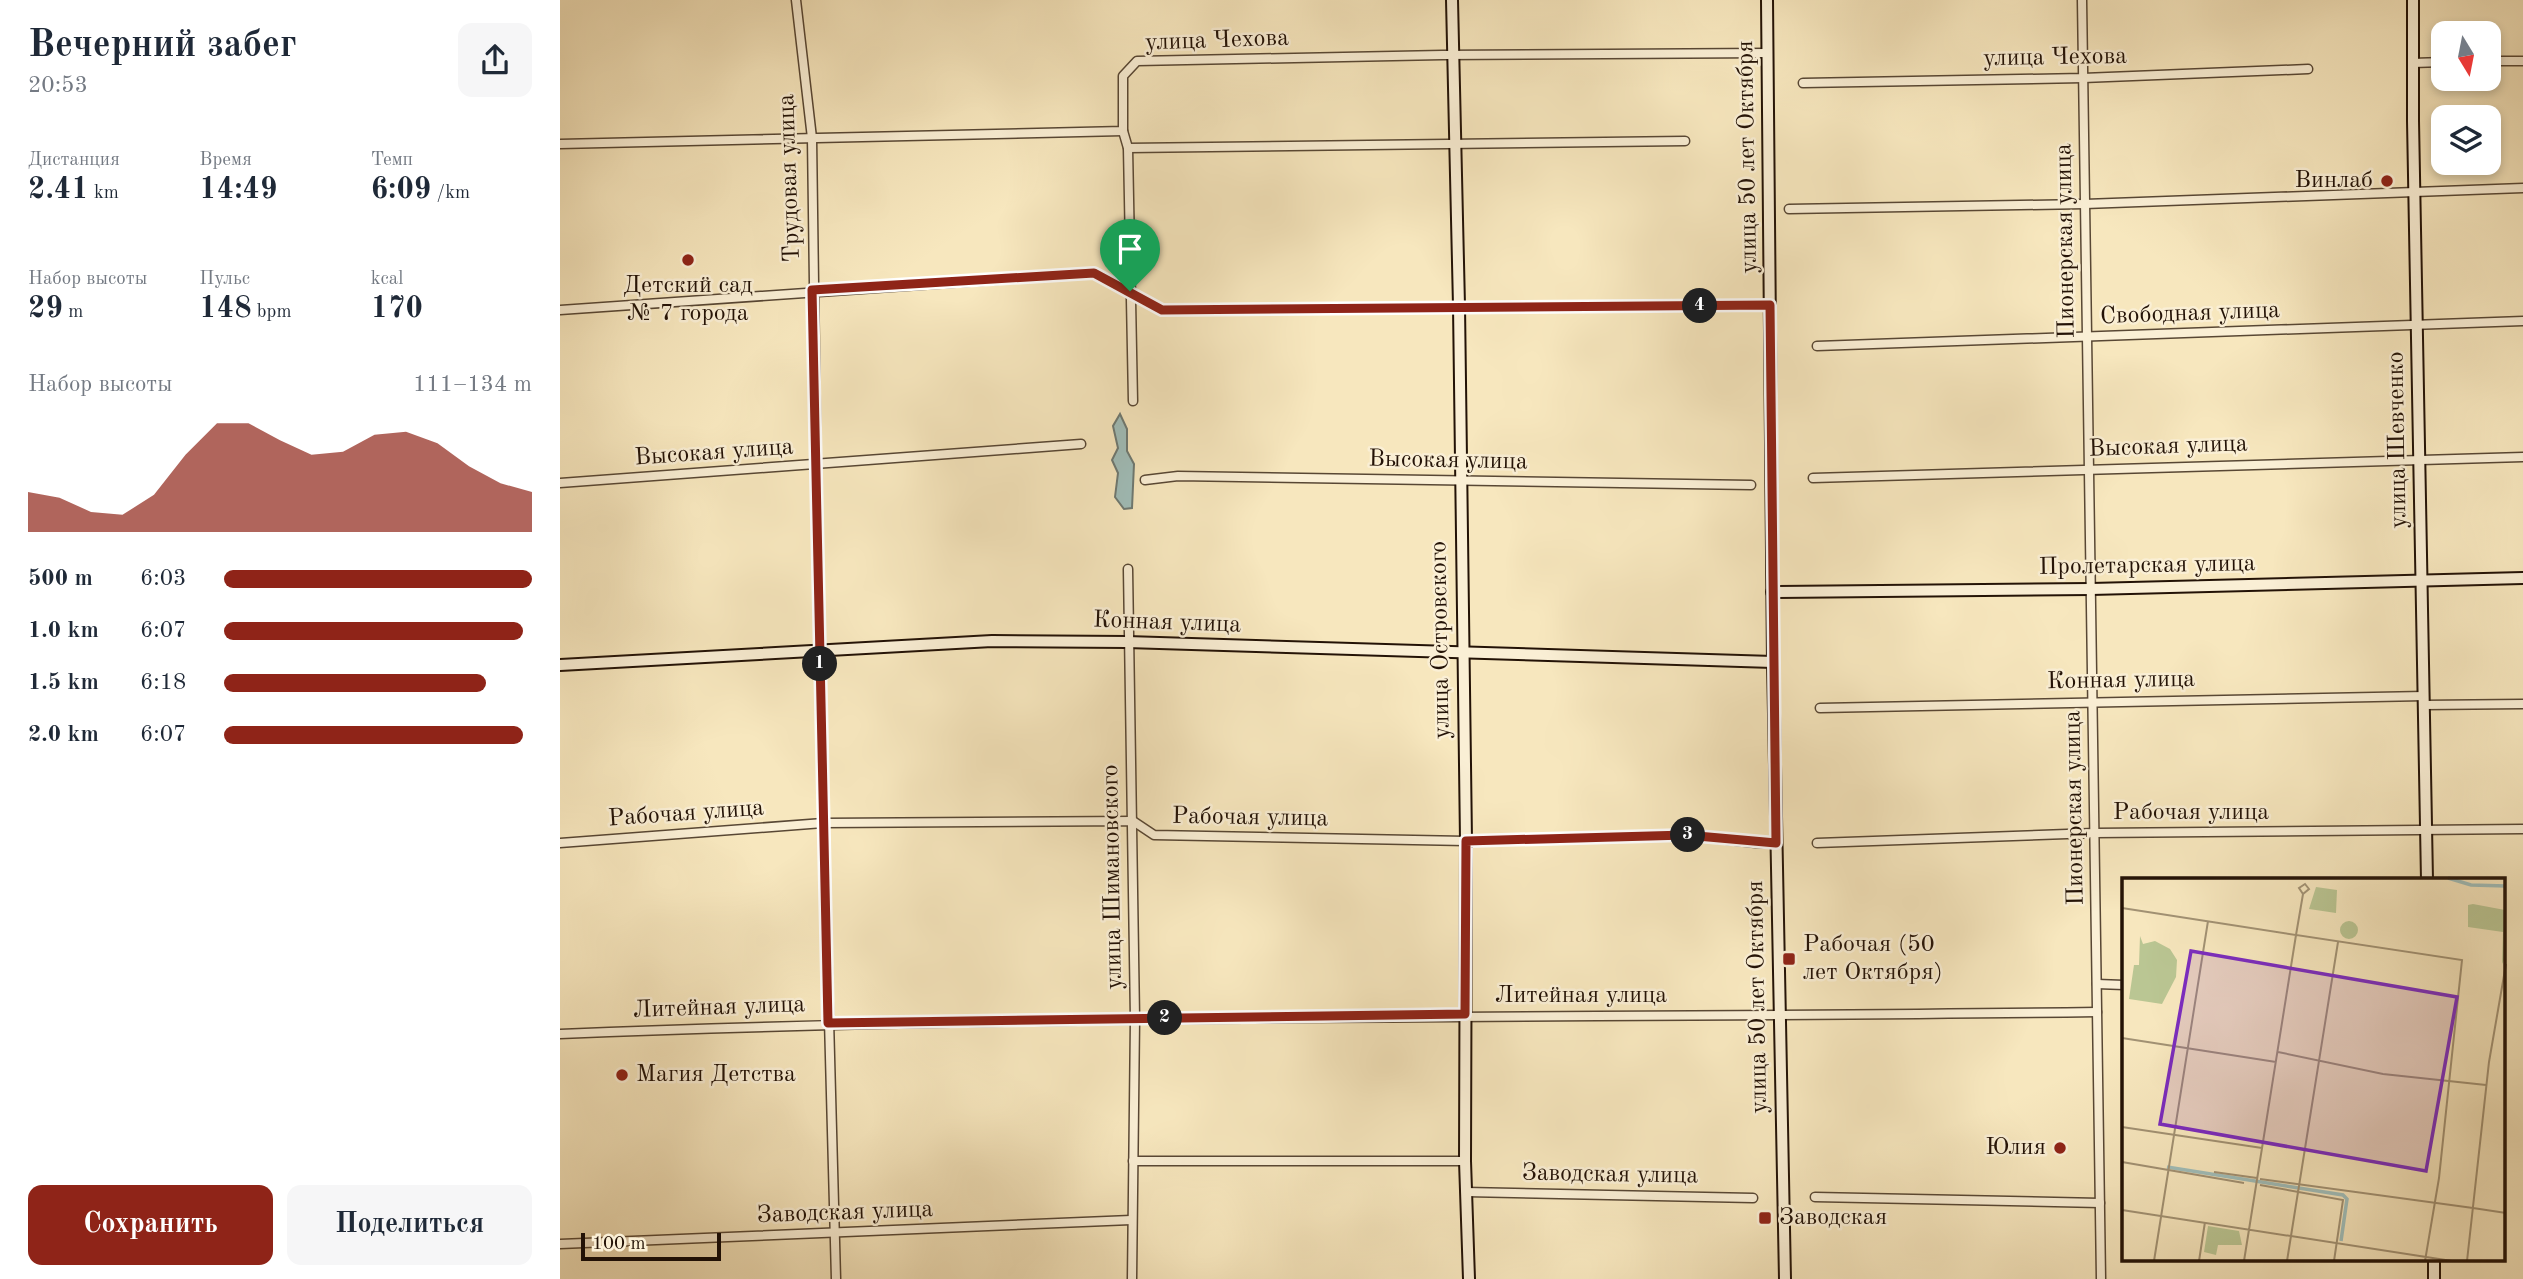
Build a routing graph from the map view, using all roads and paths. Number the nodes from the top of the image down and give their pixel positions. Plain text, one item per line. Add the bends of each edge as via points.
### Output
1 (796, 0) edge
2 (1452, 0) edge
3 (1767, 0) edge
4 (2082, 0) edge
5 (2413, 0) edge
6 (1768, 53) junction
7 (1452, 55) junction
8 (2501, 61) edge
9 (2523, 61) edge
10 (2431, 62) edge
11 (2413, 63) junction
12 (2308, 69) dead end
13 (2083, 78) junction
14 (1803, 83) dead end
15 (1123, 131) junction
16 (812, 138) junction
17 (1685, 141) dead end
18 (560, 144) edge
19 (1456, 144) junction
20 (1128, 148) junction
21 (2523, 188) edge
22 (2414, 192) junction
23 (2085, 204) junction
24 (1789, 209) dead end
25 (812, 290) junction
26 (1130, 291) junction
27 (1770, 305) junction
28 (1459, 306) junction
29 (560, 310) edge
30 (2523, 321) edge
31 (2418, 327) junction
32 (2087, 337) junction
33 (1817, 346) dead end
34 (1133, 401) dead end
35 (1081, 444) dead end
36 (2523, 457) edge
37 (2419, 459) junction
38 (815, 465) junction
39 (2089, 469) junction
40 (1814, 478) dead end
41 (1145, 480) dead end
42 (1460, 481) junction
43 (560, 483) edge
44 (1751, 485) dead end
45 (1128, 569) dead end
46 (2523, 578) edge
47 (2422, 581) junction
48 (2091, 589) junction
49 (1772, 592) junction
50 (1127, 642) junction
51 (819, 649) junction
52 (1463, 654) junction
53 (1773, 662) junction
54 (560, 666) edge
55 (2424, 701) junction
56 (2093, 702) junction
57 (2523, 704) edge
58 (1820, 708) dead end
59 (1133, 821) junction
60 (823, 823) junction
61 (2523, 829) edge
62 (2427, 831) junction
63 (2095, 833) junction
64 (1466, 841) junction
65 (560, 843) edge
66 (1776, 843) junction
67 (1817, 843) dead end
68 (2427, 878) edge
69 (2097, 985) junction
70 (2122, 985) edge
71 (2097, 1012) junction
72 (1465, 1014) junction
73 (1780, 1016) junction
74 (1135, 1019) junction
75 (828, 1023) junction
76 (560, 1034) edge
77 (1133, 1161) junction
78 (1465, 1161) junction
79 (1466, 1192) junction
80 (1815, 1197) dead end
81 (1753, 1198) dead end
82 (2100, 1203) junction
83 (1131, 1220) junction
84 (833, 1233) junction
85 (560, 1244) edge
86 (836, 1279) edge
87 (1132, 1279) edge
88 (1469, 1279) edge
89 (1785, 1279) edge
90 (2101, 1279) edge

1 - 16 street, Трудовая улица
2 - 7 street, улица Островского
3 - 6 street, улица 50 лет Октября
4 - 13 street, Пионерская улица
5 - 11 street, улица Шевченко
6 - 7 street, улица Чехова
6 - 27 street, улица 50 лет Октября
7 - 15 street, улица Чехова via 1137,61 1123,76
7 - 19 street, улица Островского
8 - 9 street
10 - 11 street
11 - 22 street, улица Шевченко
12 - 13 street, улица Чехова
13 - 14 street, улица Чехова
13 - 23 street, Пионерская улица
15 - 16 street
15 - 20 street, улица Чехова
16 - 18 street
16 - 25 street, Трудовая улица
17 - 19 street
19 - 20 street
19 - 28 street, улица Островского
20 - 26 street, улица Чехова
21 - 22 street
22 - 23 street
22 - 31 street, улица Шевченко
23 - 24 street
23 - 32 street, Пионерская улица
25 - 26 street via 1094,273
25 - 29 street
25 - 38 street, Трудовая улица
26 - 28 street via 1162,310
26 - 34 street, улица Чехова
27 - 28 street
27 - 49 street, улица 50 лет Октября
28 - 42 street, улица Островского
30 - 31 street, Свободная улица
31 - 32 street, Свободная улица
31 - 37 street, улица Шевченко
32 - 33 street, Свободная улица
32 - 39 street, Пионерская улица
35 - 38 street, Высокая улица
36 - 37 street, Высокая улица
37 - 39 street, Высокая улица
37 - 47 street, улица Шевченко
38 - 43 street, Высокая улица
38 - 51 street, Трудовая улица
39 - 40 street, Высокая улица
39 - 48 street, Пионерская улица
41 - 42 street, Высокая улица via 1178,476
42 - 44 street, Высокая улица
42 - 52 street, улица Островского
45 - 50 street, улица Шимановского
46 - 47 street, Пролетарская улица
47 - 48 street, Пролетарская улица
47 - 55 street, улица Шевченко
48 - 49 street, Пролетарская улица
48 - 56 street, Пионерская улица
49 - 53 street, улица 50 лет Октября
50 - 51 street, Конная улица via 992,641
50 - 52 street, Конная улица
50 - 59 street, улица Шимановского
51 - 54 street, Конная улица
51 - 60 street, Трудовая улица
52 - 53 street, Конная улица
52 - 64 street, улица Островского
53 - 66 street, улица 50 лет Октября
55 - 56 street, Конная улица
55 - 57 street, Конная улица
55 - 62 street, улица Шевченко
56 - 58 street, Конная улица
56 - 63 street, Пионерская улица
59 - 60 street, Рабочая улица
59 - 64 street, Рабочая улица via 1154,835
59 - 74 street, улица Шимановского
60 - 65 street, Рабочая улица
60 - 75 street, Трудовая улица
61 - 62 street, Рабочая улица
62 - 63 street, Рабочая улица
62 - 68 street, улица Шевченко
63 - 67 street, Рабочая улица
63 - 69 street, Пионерская улица
64 - 66 street, Рабочая улица via 1686,835
64 - 72 street, улица Островского
66 - 73 street, улица 50 лет Октября
69 - 70 street
69 - 71 street, Пионерская улица
71 - 73 street, Литейная улица
71 - 82 street, Пионерская улица
72 - 73 street, Литейная улица
72 - 74 street, Литейная улица
72 - 78 street, улица Островского
73 - 89 street, улица 50 лет Октября
74 - 75 street, Литейная улица
74 - 77 street, улица Шимановского
75 - 76 street, Литейная улица
75 - 84 street, Трудовая улица
77 - 78 street
77 - 83 street, улица Шимановского
78 - 79 street, улица Островского
79 - 81 street, Заводская улица
79 - 88 street, улица Островского
80 - 82 street
82 - 90 street, Пионерская улица
83 - 84 street, Заводская улица
83 - 87 street, улица Шимановского
84 - 85 street, Заводская улица
84 - 86 street, Трудовая улица

